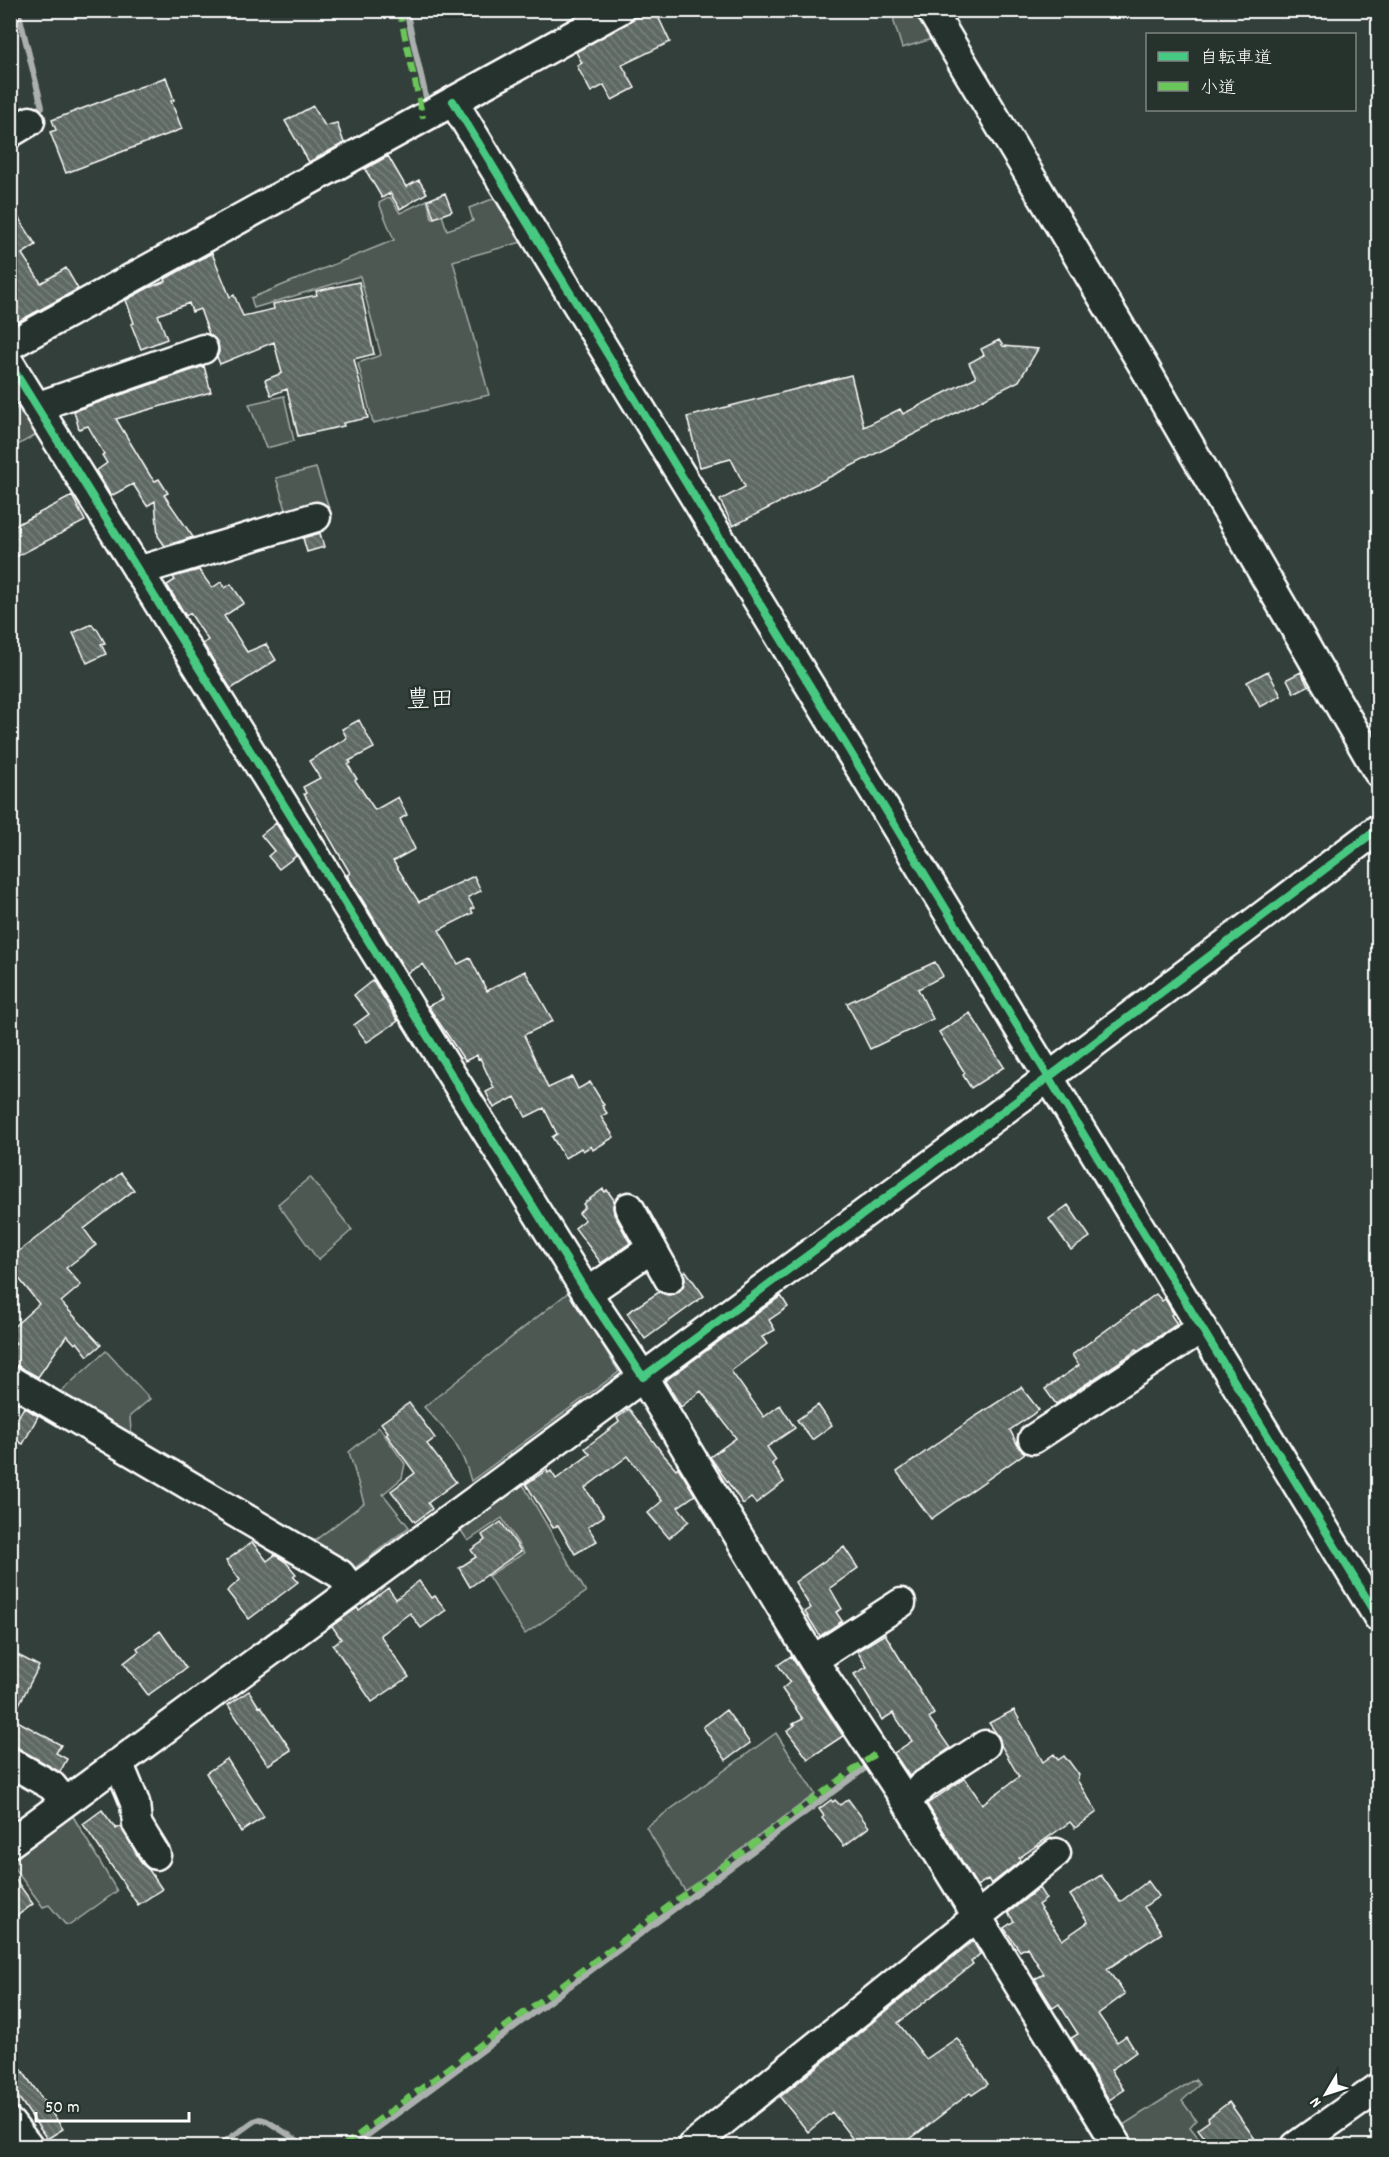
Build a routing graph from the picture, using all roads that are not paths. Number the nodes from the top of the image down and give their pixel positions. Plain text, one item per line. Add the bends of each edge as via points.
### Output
1 (619, 10) edge
2 (931, 10) edge
3 (456, 106) junction
4 (203, 350) dead end
5 (12, 351) edge
6 (42, 404) junction
7 (316, 517) dead end
8 (144, 569) junction
9 (1378, 772) edge
10 (1378, 829) edge
11 (1044, 1069) junction
12 (629, 1207) dead end
13 (652, 1248) junction
14 (669, 1280) dead end
15 (595, 1287) junction
16 (1202, 1328) junction
17 (638, 1370) junction
18 (10, 1380) edge
19 (1033, 1440) dead end
20 (348, 1585) junction
21 (901, 1603) dead end
22 (1378, 1617) edge
23 (821, 1655) junction
24 (985, 1744) dead end
25 (10, 1762) edge
26 (120, 1769) junction
27 (60, 1796) junction
28 (910, 1797) junction
29 (10, 1843) edge
30 (1056, 1853) dead end
31 (156, 1855) dead end
32 (983, 1913) junction
33 (1378, 2088) edge
34 (10, 2123) edge
35 (28, 2146) edge
36 (692, 2146) edge
37 (1118, 2146) edge
38 (1296, 2146) edge

1 - 3 street
2 - 9 street via 1143,365
3 - 5 street
3 - 11 street
4 - 6 street
5 - 6 street
6 - 8 street
7 - 8 street
8 - 15 street
10 - 11 street
11 - 16 street
11 - 17 street
12 - 13 street
13 - 14 street
13 - 15 street
15 - 17 street
16 - 19 street
16 - 22 street
17 - 20 street
17 - 23 street
18 - 20 street via 340,1574
20 - 26 street
21 - 23 street
23 - 28 street
24 - 28 street
25 - 27 street
26 - 27 street
26 - 31 street via 135,1803 137,1824
27 - 29 street
28 - 32 street
30 - 32 street
32 - 36 street
32 - 37 street
33 - 38 street
34 - 35 street

